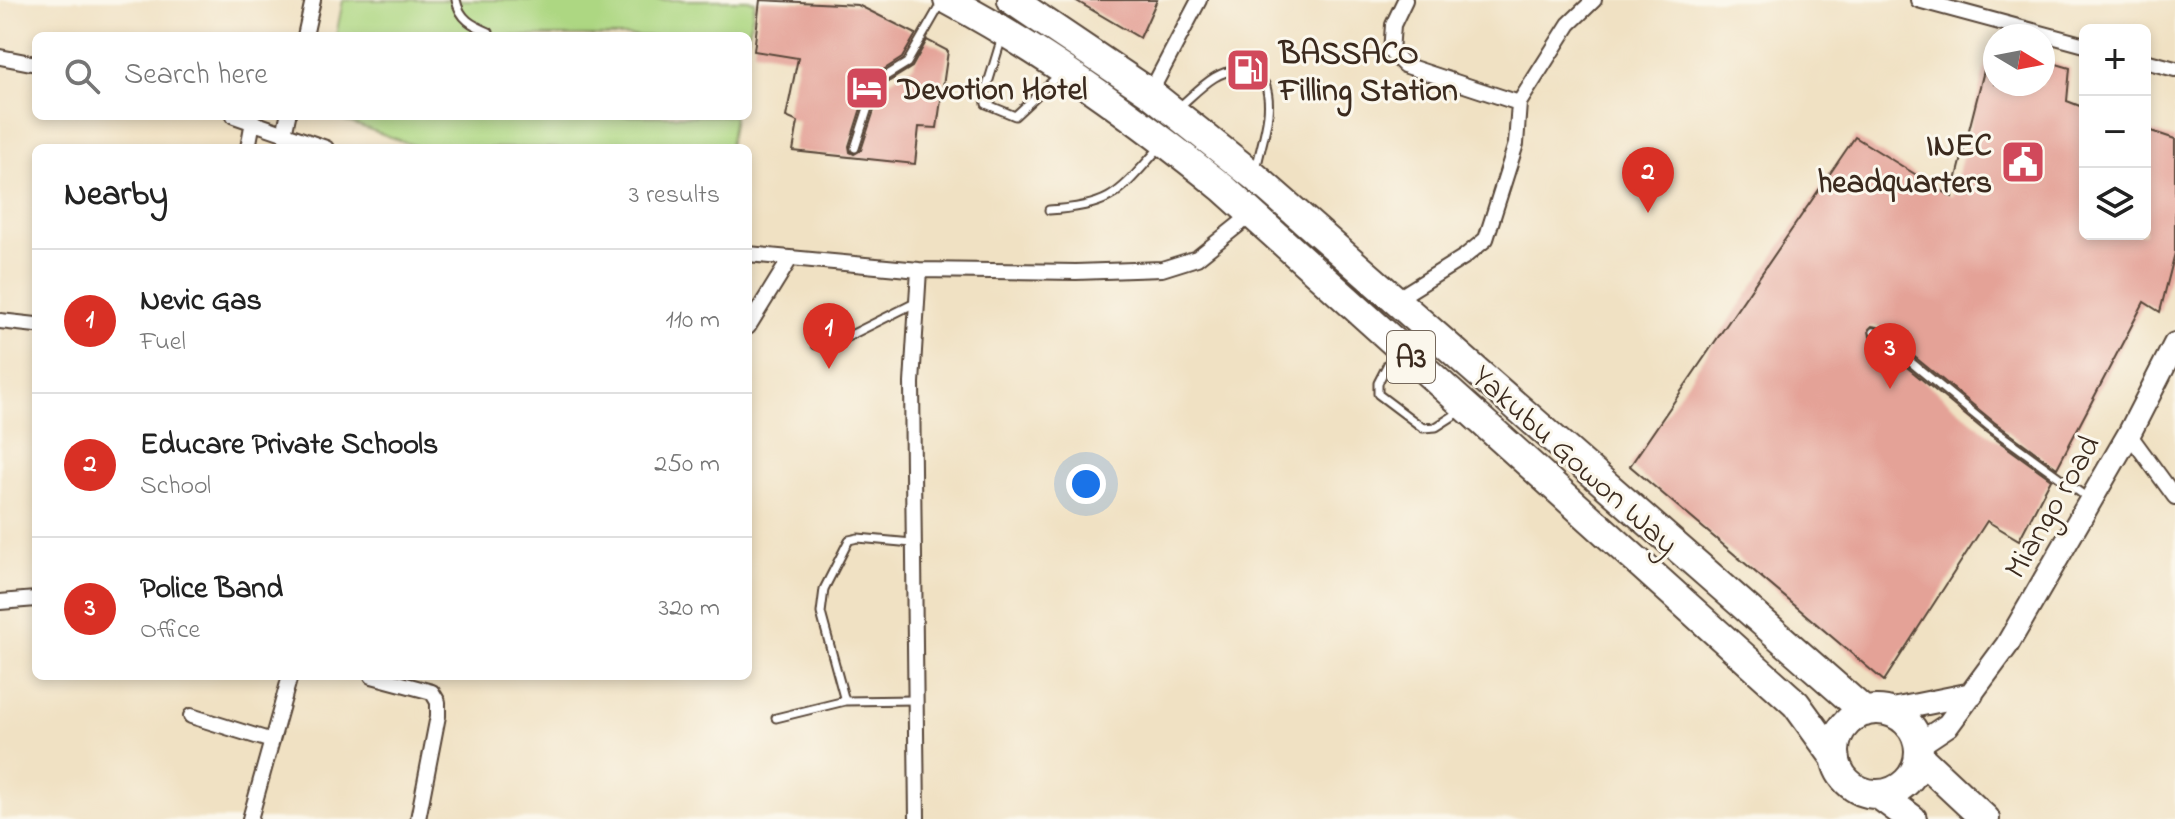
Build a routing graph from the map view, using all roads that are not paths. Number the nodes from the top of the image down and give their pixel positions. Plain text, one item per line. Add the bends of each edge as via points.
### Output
1 (313, 0) edge
2 (456, 0) edge
3 (946, 0) edge
4 (1012, 0) edge
5 (1199, 0) edge
6 (1405, 0) edge
7 (1594, 0) edge
8 (1918, 0) edge
9 (1004, 31) junction
10 (306, 32) edge
11 (489, 32) dead end
12 (2079, 43) edge
13 (0, 57) edge
14 (32, 63) edge
15 (2151, 63) edge
16 (2175, 69) edge
17 (1065, 70) junction
18 (1150, 93) junction
19 (1519, 103) junction
20 (1174, 111) junction
21 (249, 120) edge
22 (287, 120) edge
23 (253, 121) junction
24 (284, 134) junction
25 (1165, 141) junction
26 (249, 144) edge
27 (314, 144) edge
28 (855, 148) dead end
29 (1254, 176) junction
30 (1049, 210) dead end
31 (1252, 214) junction
32 (752, 254) edge
33 (790, 259) junction
34 (919, 270) junction
35 (1395, 300) junction
36 (917, 302) junction
37 (0, 321) edge
38 (752, 321) edge
39 (32, 325) edge
40 (1874, 332) dead end
41 (2175, 344) edge
42 (816, 345) dead end
43 (1397, 345) junction
44 (1468, 407) junction
45 (2129, 434) junction
46 (2175, 497) edge
47 (2090, 501) junction
48 (912, 543) junction
49 (32, 599) edge
50 (0, 602) edge
51 (289, 680) edge
52 (402, 680) edge
53 (1972, 694) junction
54 (915, 700) junction
55 (845, 701) junction
56 (1876, 712) junction
57 (191, 716) dead end
58 (776, 718) dead end
59 (272, 741) junction
60 (1918, 751) junction
61 (1836, 759) junction
62 (1878, 794) junction
63 (250, 819) edge
64 (418, 819) edge
65 (917, 819) edge
66 (1912, 819) edge
67 (1985, 819) edge

1 - 10 street
2 - 11 lane via 468,23
3 - 9 highway, Yakubu Gowon Way / A3
3 - 28 lane via 907,63 875,86
4 - 18 highway, Yakubu Gowon Way / A3
5 - 18 street
6 - 19 street via 1393,25 1391,52 1404,65
7 - 19 street via 1569,24
8 - 12 street
9 - 17 highway, Yakubu Gowon Way / A3
9 - 17 lane via 986,104 1015,116
13 - 14 street
15 - 16 street
17 - 25 highway, Yakubu Gowon Way / A3
18 - 20 highway, Yakubu Gowon Way / A3
19 - 35 street via 1516,144 1486,239
20 - 29 highway, Yakubu Gowon Way / A3
20 - 29 lane via 1221,74 1239,71 1265,84 1269,107
21 - 23 street
22 - 24 street
23 - 24 street
23 - 26 street
24 - 27 street
25 - 30 lane via 1120,191 1083,208
25 - 31 highway, Yakubu Gowon Way / A3
29 - 35 highway, Yakubu Gowon Way / A3
31 - 34 street via 1197,258 1162,269
31 - 43 highway, Yakubu Gowon Way / A3
32 - 33 street
33 - 34 street
33 - 38 street
34 - 36 street
35 - 56 highway, Yakubu Gowon Way / A3
36 - 42 lane via 839,341
36 - 48 street
37 - 39 street
40 - 47 lane
41 - 45 main road, Miango road
43 - 44 highway, Yakubu Gowon Way / A3
43 - 44 lane via 1378,394 1429,429
44 - 61 highway, Yakubu Gowon Way / A3 via 1796,704
45 - 46 street
45 - 47 main road, Miango road
47 - 53 main road, Miango road via 2007,645
48 - 54 street
48 - 55 lane via 849,540 824,589 821,613
49 - 50 street
51 - 59 street
52 - 64 street via 432,692 438,702
53 - 56 main road
53 - 60 main road, Miango road
54 - 55 lane
54 - 65 street
55 - 58 lane
56 - 60 highway via 1908,724
56 - 61 highway via 1854,717 1839,735
57 - 59 street
59 - 63 street
60 - 62 highway via 1915,769 1900,787
60 - 67 highway
61 - 62 highway via 1846,780
62 - 66 highway

